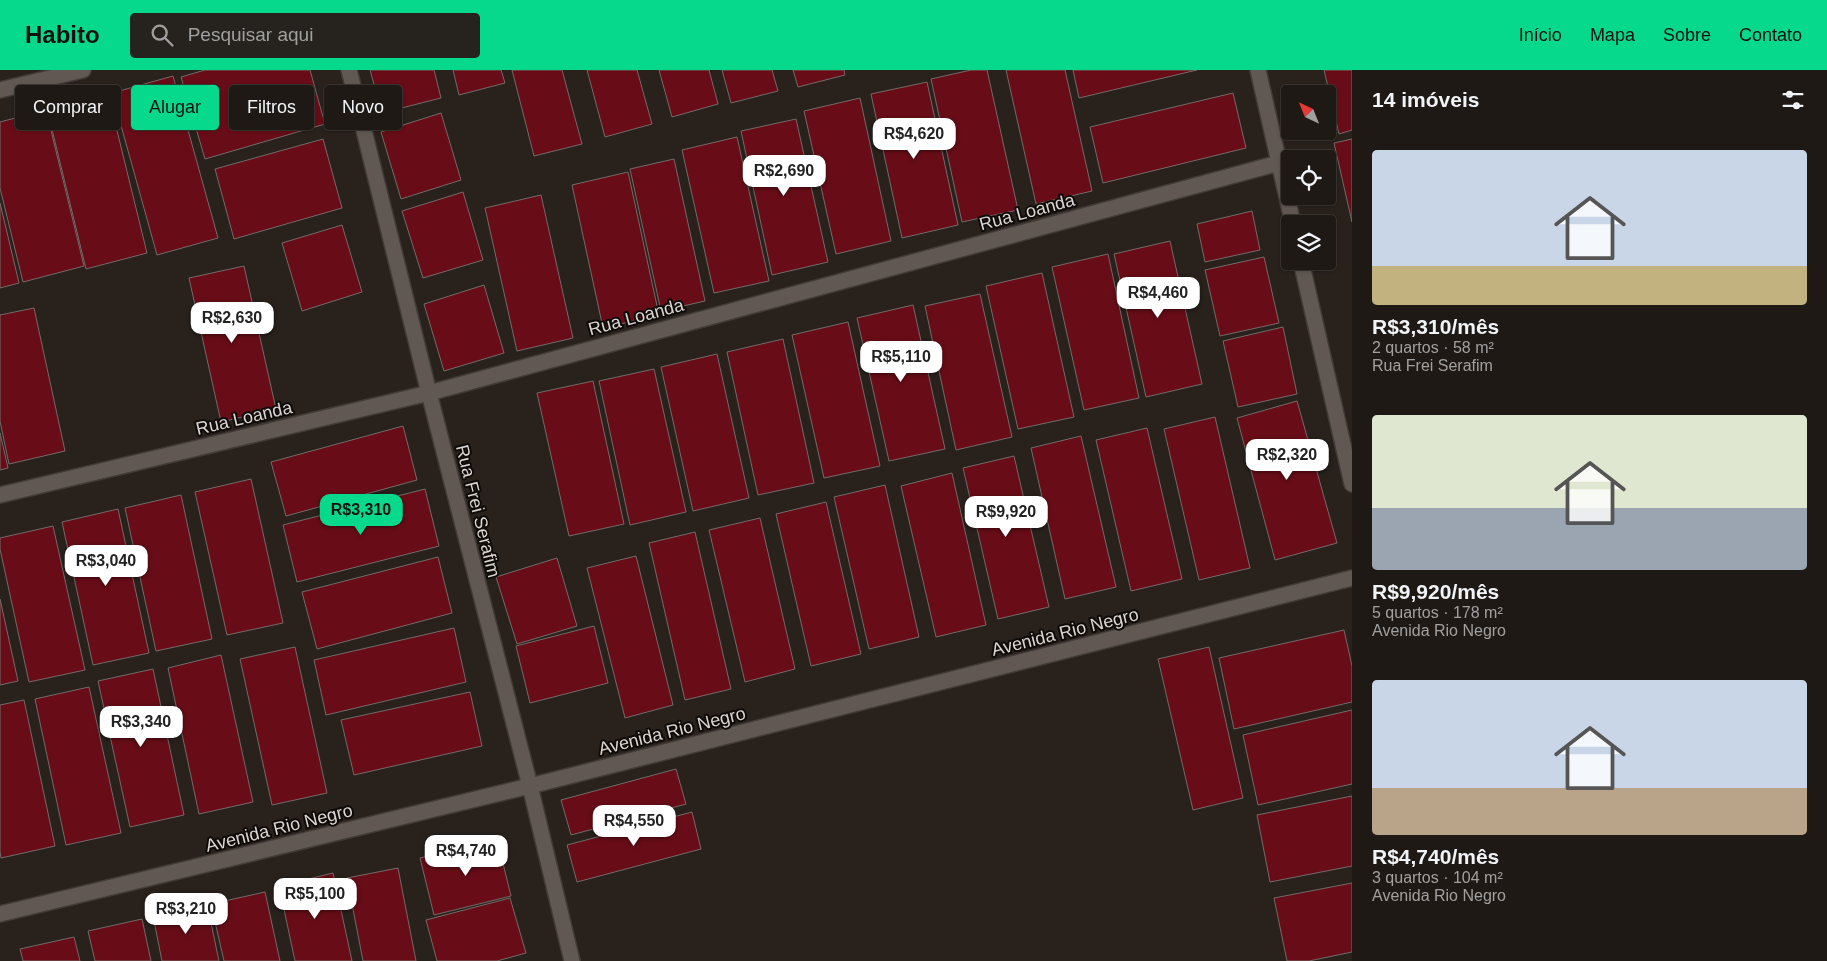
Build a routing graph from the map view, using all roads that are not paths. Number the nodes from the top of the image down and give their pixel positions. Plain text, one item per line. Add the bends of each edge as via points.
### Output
1 (83, 70) edge
2 (349, 70) edge
3 (1258, 70) edge
4 (0, 90) edge
5 (1279, 163) junction
6 (1291, 215) edge
7 (1303, 270) edge
8 (429, 393) junction
9 (1352, 484) edge
10 (0, 495) edge
11 (1352, 578) edge
12 (530, 786) junction
13 (0, 914) edge
14 (572, 961) edge

1 - 4 street
2 - 8 street, Rua Frei Serafim
3 - 5 street
5 - 6 street
5 - 8 street, Rua Loanda
7 - 9 street
8 - 10 street, Rua Loanda
8 - 12 street, Rua Frei Serafim
11 - 12 street, Avenida Rio Negro
12 - 13 street, Avenida Rio Negro
12 - 14 street, Rua Frei Serafim

